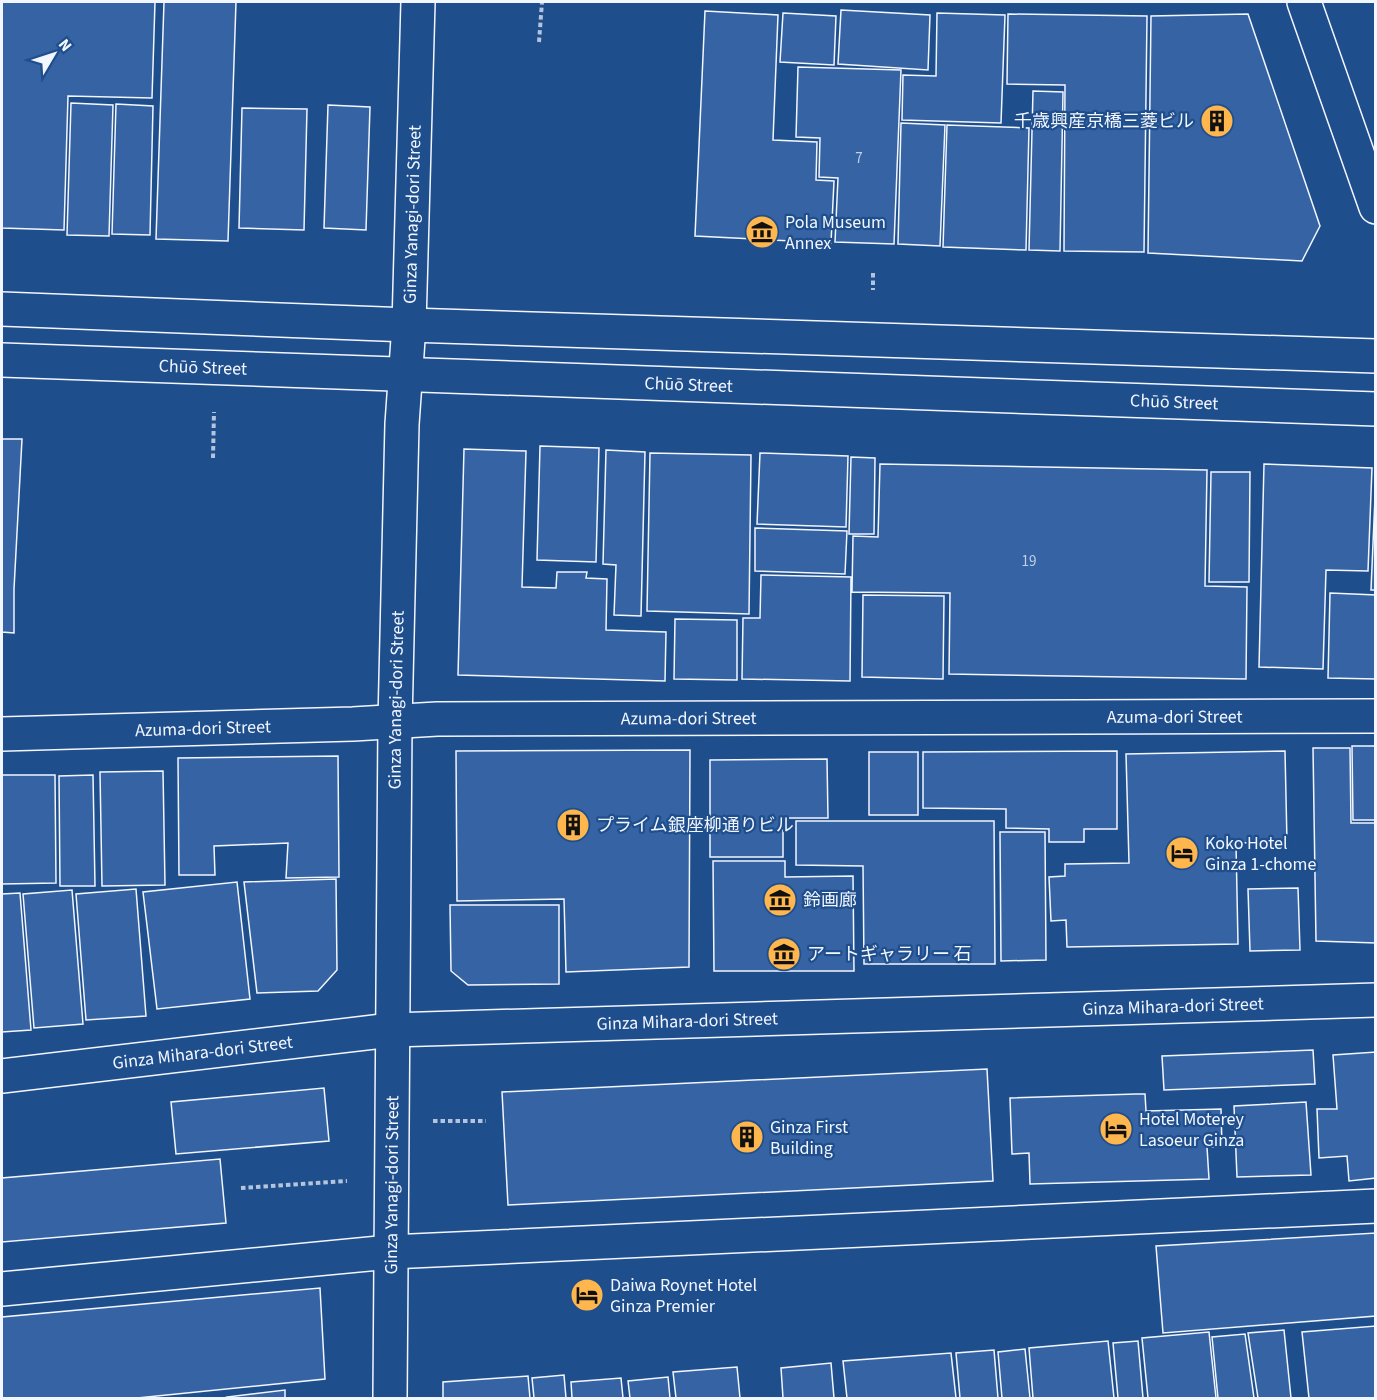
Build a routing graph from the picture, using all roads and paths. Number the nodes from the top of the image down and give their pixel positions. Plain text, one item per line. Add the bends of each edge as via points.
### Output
1 (418, 2) edge
2 (542, 2) edge
3 (1304, 2) edge
4 (539, 42) dead end
5 (1376, 207) edge
6 (873, 273) dead end
7 (873, 290) dead end
8 (2, 309) edge
9 (409, 325) junction
10 (1376, 356) edge
11 (2, 360) edge
12 (404, 376) junction
13 (1376, 409) edge
14 (214, 412) dead end
15 (213, 458) dead end
16 (1376, 716) edge
17 (395, 722) junction
18 (2, 734) edge
19 (1376, 1000) edge
20 (391, 1030) junction
21 (2, 1076) edge
22 (429, 1121) dead end
23 (486, 1121) dead end
24 (347, 1181) dead end
25 (241, 1188) dead end
26 (1376, 1206) edge
27 (390, 1252) junction
28 (2, 1288) edge
29 (390, 1398) edge

1 - 9 main road, Ginza Yanagi-dori Street
2 - 4 path
3 - 5 main road
6 - 7 path
8 - 9 main road
9 - 10 main road
9 - 12 main road, Ginza Yanagi-dori Street
11 - 12 main road, Chūō Street
12 - 13 main road, Chūō Street
12 - 17 main road, Ginza Yanagi-dori Street
14 - 15 path
16 - 17 main road, Azuma-dori Street
17 - 18 main road, Azuma-dori Street
17 - 20 main road, Ginza Yanagi-dori Street
19 - 20 main road, Ginza Mihara-dori Street
20 - 21 main road, Ginza Mihara-dori Street
20 - 27 main road, Ginza Yanagi-dori Street
22 - 23 path
24 - 25 path
26 - 27 main road
27 - 28 main road
27 - 29 main road, Ginza Yanagi-dori Street

